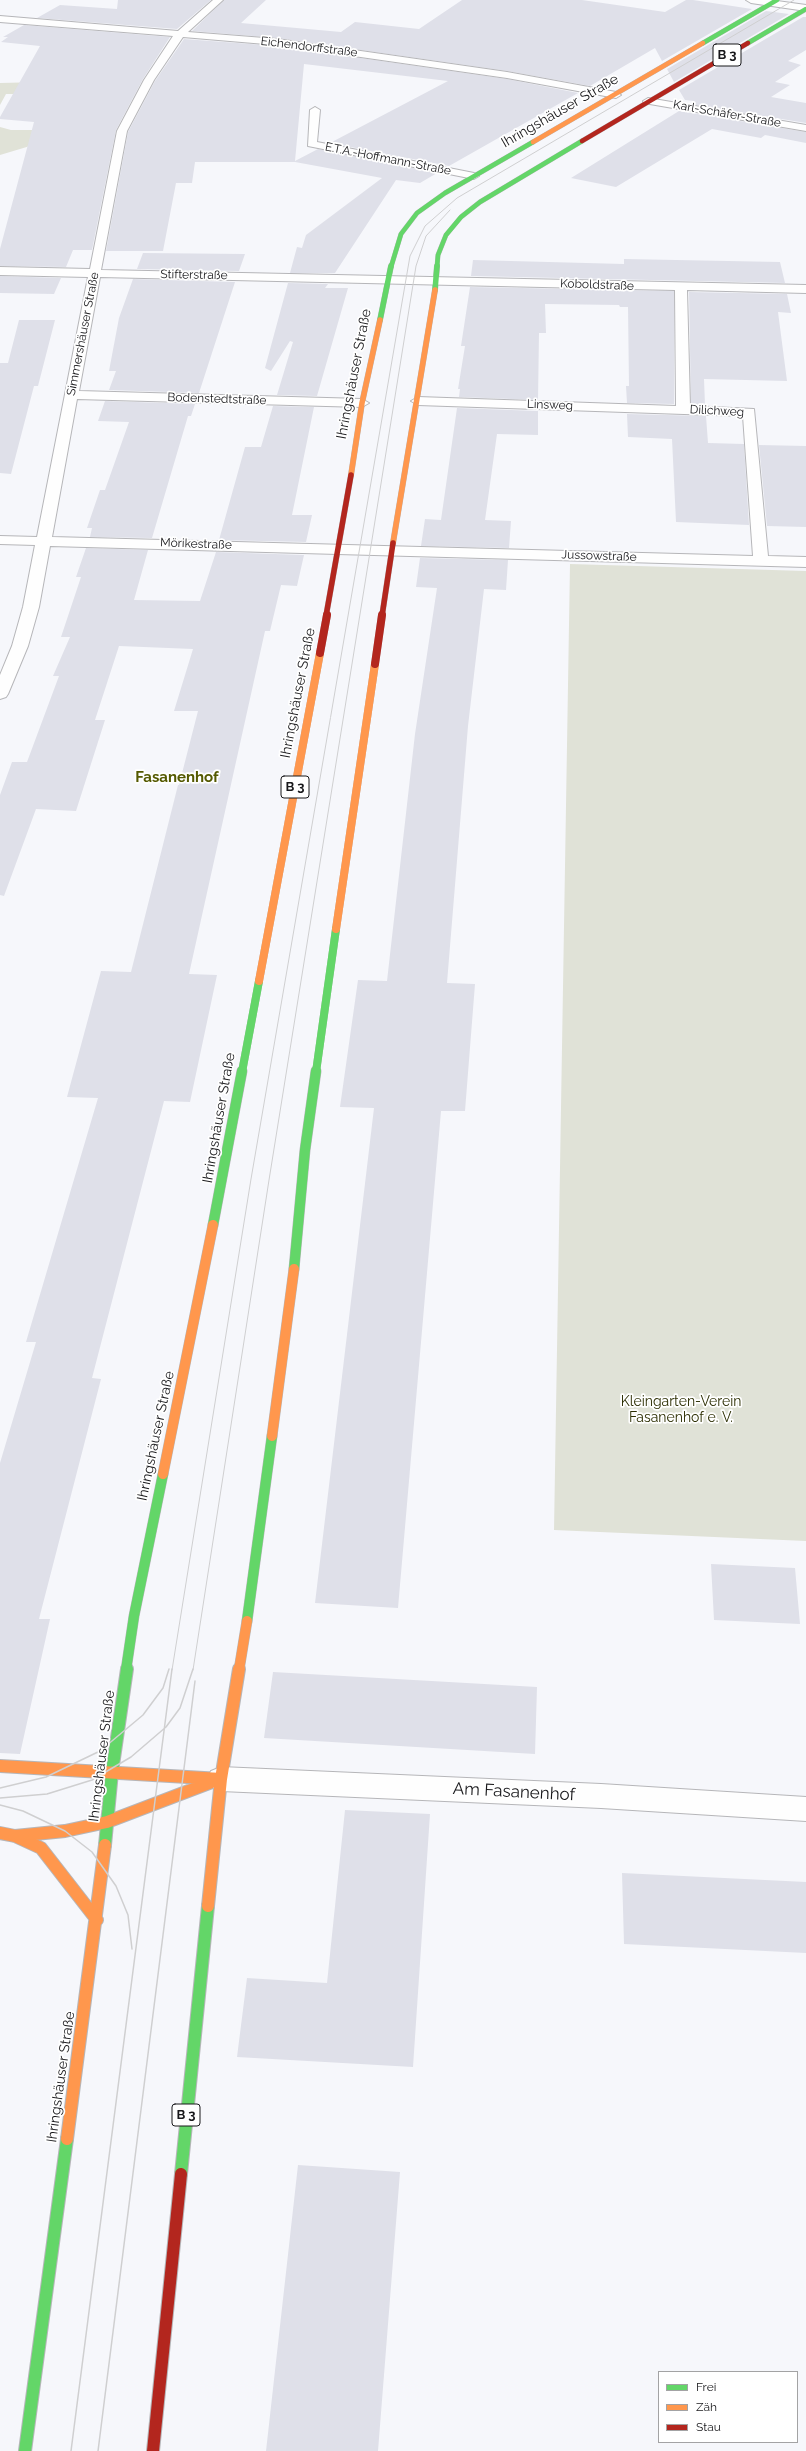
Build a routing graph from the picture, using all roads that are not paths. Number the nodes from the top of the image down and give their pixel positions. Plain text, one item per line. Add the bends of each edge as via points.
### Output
1 (218, 0) edge
2 (751, 0) edge
3 (774, 2) edge
4 (806, 8) edge
5 (0, 19) edge
6 (179, 35) junction
7 (616, 95) junction
8 (648, 101) junction
9 (314, 110) dead end
10 (806, 128) edge
11 (474, 176) junction
12 (0, 271) edge
13 (95, 274) junction
14 (387, 279) junction
15 (436, 280) junction
16 (681, 287) junction
17 (806, 290) edge
18 (72, 395) junction
19 (418, 401) junction
20 (362, 403) junction
21 (683, 410) junction
22 (0, 540) edge
23 (45, 541) junction
24 (340, 548) junction
25 (392, 550) junction
26 (761, 561) junction
27 (806, 562) edge
28 (0, 694) edge
29 (0, 1766) edge
30 (112, 1772) junction
31 (221, 1778) junction
32 (806, 1809) edge
33 (107, 1822) junction
34 (0, 1833) edge
35 (15, 1836) junction
36 (97, 1920) junction
37 (25, 2451) edge
38 (153, 2451) edge

1 - 6 street, Simmershäuser Straße
2 - 3 street
3 - 4 street
3 - 7 main road, Ihringshäuser Straße / B 3
4 - 8 main road, B 3
5 - 6 street, Eichendorffstraße
6 - 7 street, Eichendorffstraße via 277,42 507,75
6 - 13 street, Simmershäuser Straße via 148,80 122,131
7 - 11 main road, Ihringshäuser Straße / B 3
8 - 10 street, Karl-Schäfer-Straße
8 - 15 main road, B 3 via 518,178 461,217 446,235 438,255
9 - 11 street, E.T.A.-Hoffmann-Straße via 312,144
11 - 14 main road, Ihringshäuser Straße / B 3 via 417,213 401,234
12 - 13 street, Stifterstraße
13 - 14 street, Stifterstraße
13 - 18 street, Simmershäuser Straße
14 - 15 street, Koboldstraße
14 - 20 main road, Ihringshäuser Straße / B 3
15 - 16 street, Koboldstraße
15 - 19 main road, B 3
16 - 17 street, Koboldstraße
16 - 21 street, Dilichweg
18 - 20 street, Bodenstedtstraße
18 - 23 street, Simmershäuser Straße
19 - 21 street, Linsweg
19 - 25 main road, B 3
20 - 24 main road, Ihringshäuser Straße / B 3
21 - 26 street, Dilichweg via 749,412
22 - 23 street, Mörikestraße
23 - 24 street, Mörikestraße
23 - 28 street, Simmershäuser Straße via 20,646
24 - 25 street, Mörikestraße
24 - 30 main road, Ihringshäuser Straße / B 3 via 228,1150 134,1616
25 - 26 street, Jussowstraße
25 - 31 main road, B 3 via 305,1153 280,1386 247,1620
26 - 27 street, Jussowstraße
29 - 30 main road
30 - 31 main road
30 - 33 main road, Ihringshäuser Straße / B 3
31 - 32 street, Am Fasanenhof via 601,1796
31 - 33 main road
31 - 38 main road, B 3
33 - 35 main road
33 - 36 main road, Ihringshäuser Straße / B 3
34 - 35 main road
35 - 36 main road via 40,1848
36 - 37 main road, Ihringshäuser Straße / B 3

